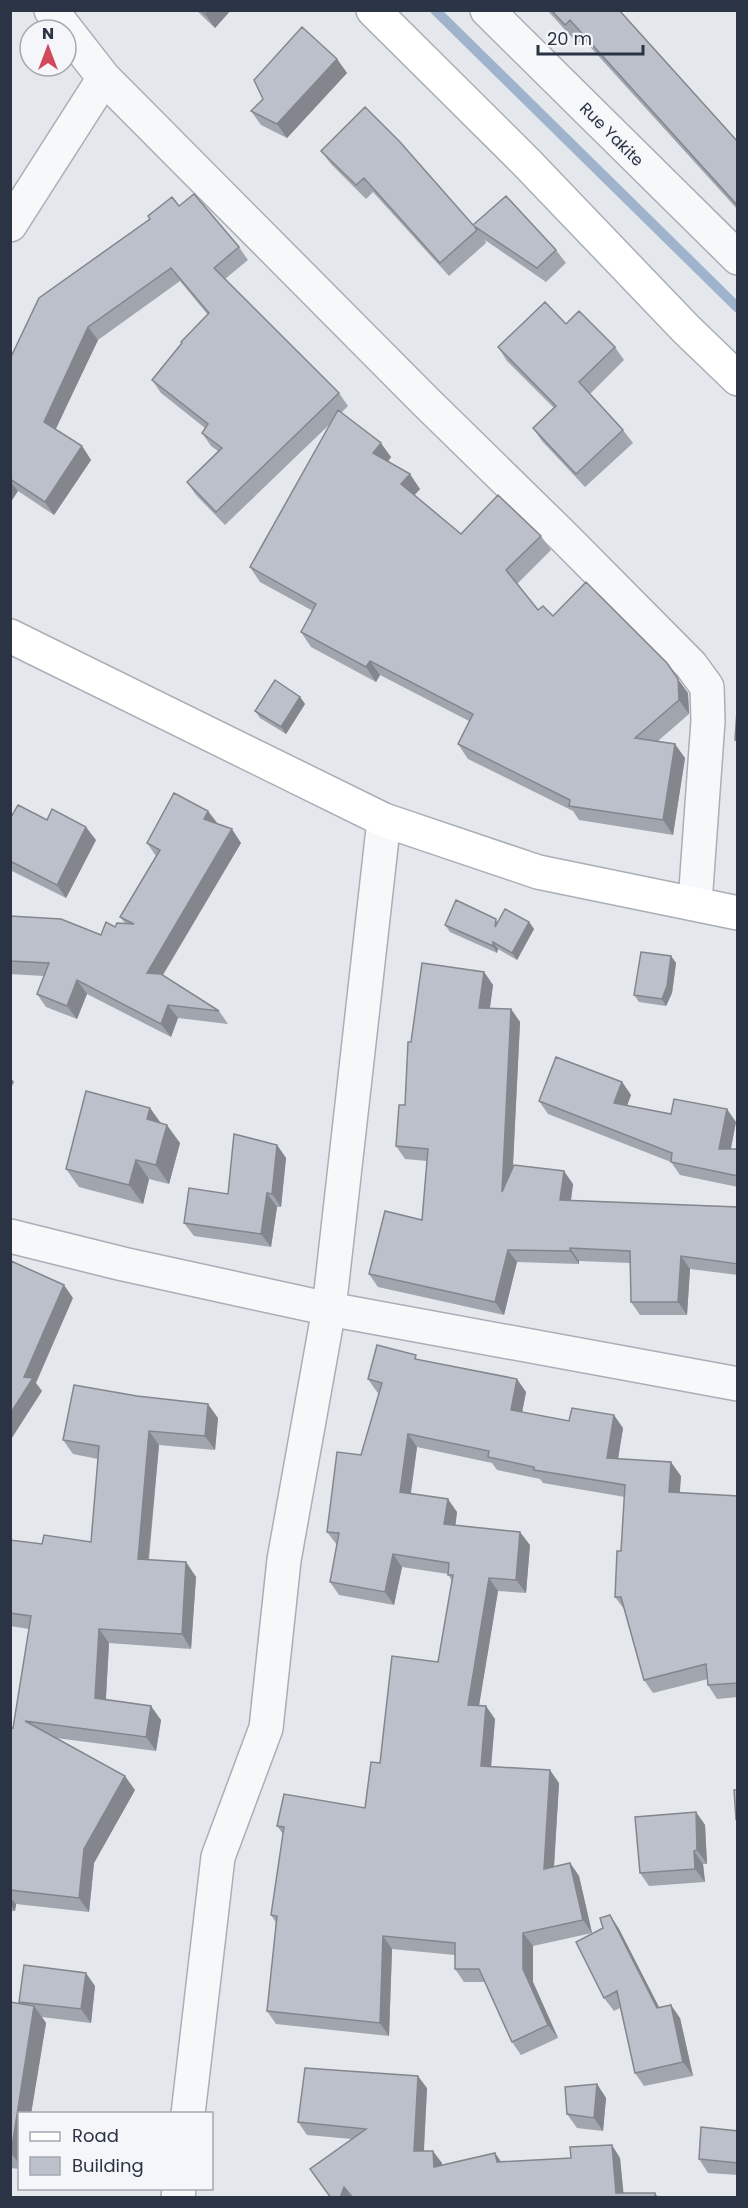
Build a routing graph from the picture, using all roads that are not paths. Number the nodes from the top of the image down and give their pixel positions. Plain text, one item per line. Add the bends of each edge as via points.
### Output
1 (51, 10) edge
2 (373, 10) edge
3 (487, 10) edge
4 (104, 78) junction
5 (10, 225) edge
6 (738, 258) edge
7 (738, 379) edge
8 (10, 636) edge
9 (384, 820) junction
10 (695, 903) junction
11 (738, 913) edge
12 (10, 1236) edge
13 (329, 1309) junction
14 (738, 1384) edge
15 (188, 2112) edge

1 - 4 street
2 - 7 street
3 - 6 street, Rue Yakite
4 - 5 street
4 - 10 street via 691,665 707,687
8 - 9 street
9 - 10 street via 538,872
9 - 13 street
10 - 11 street
12 - 13 street
13 - 14 street
13 - 15 street via 284,1560 266,1728 218,1857

